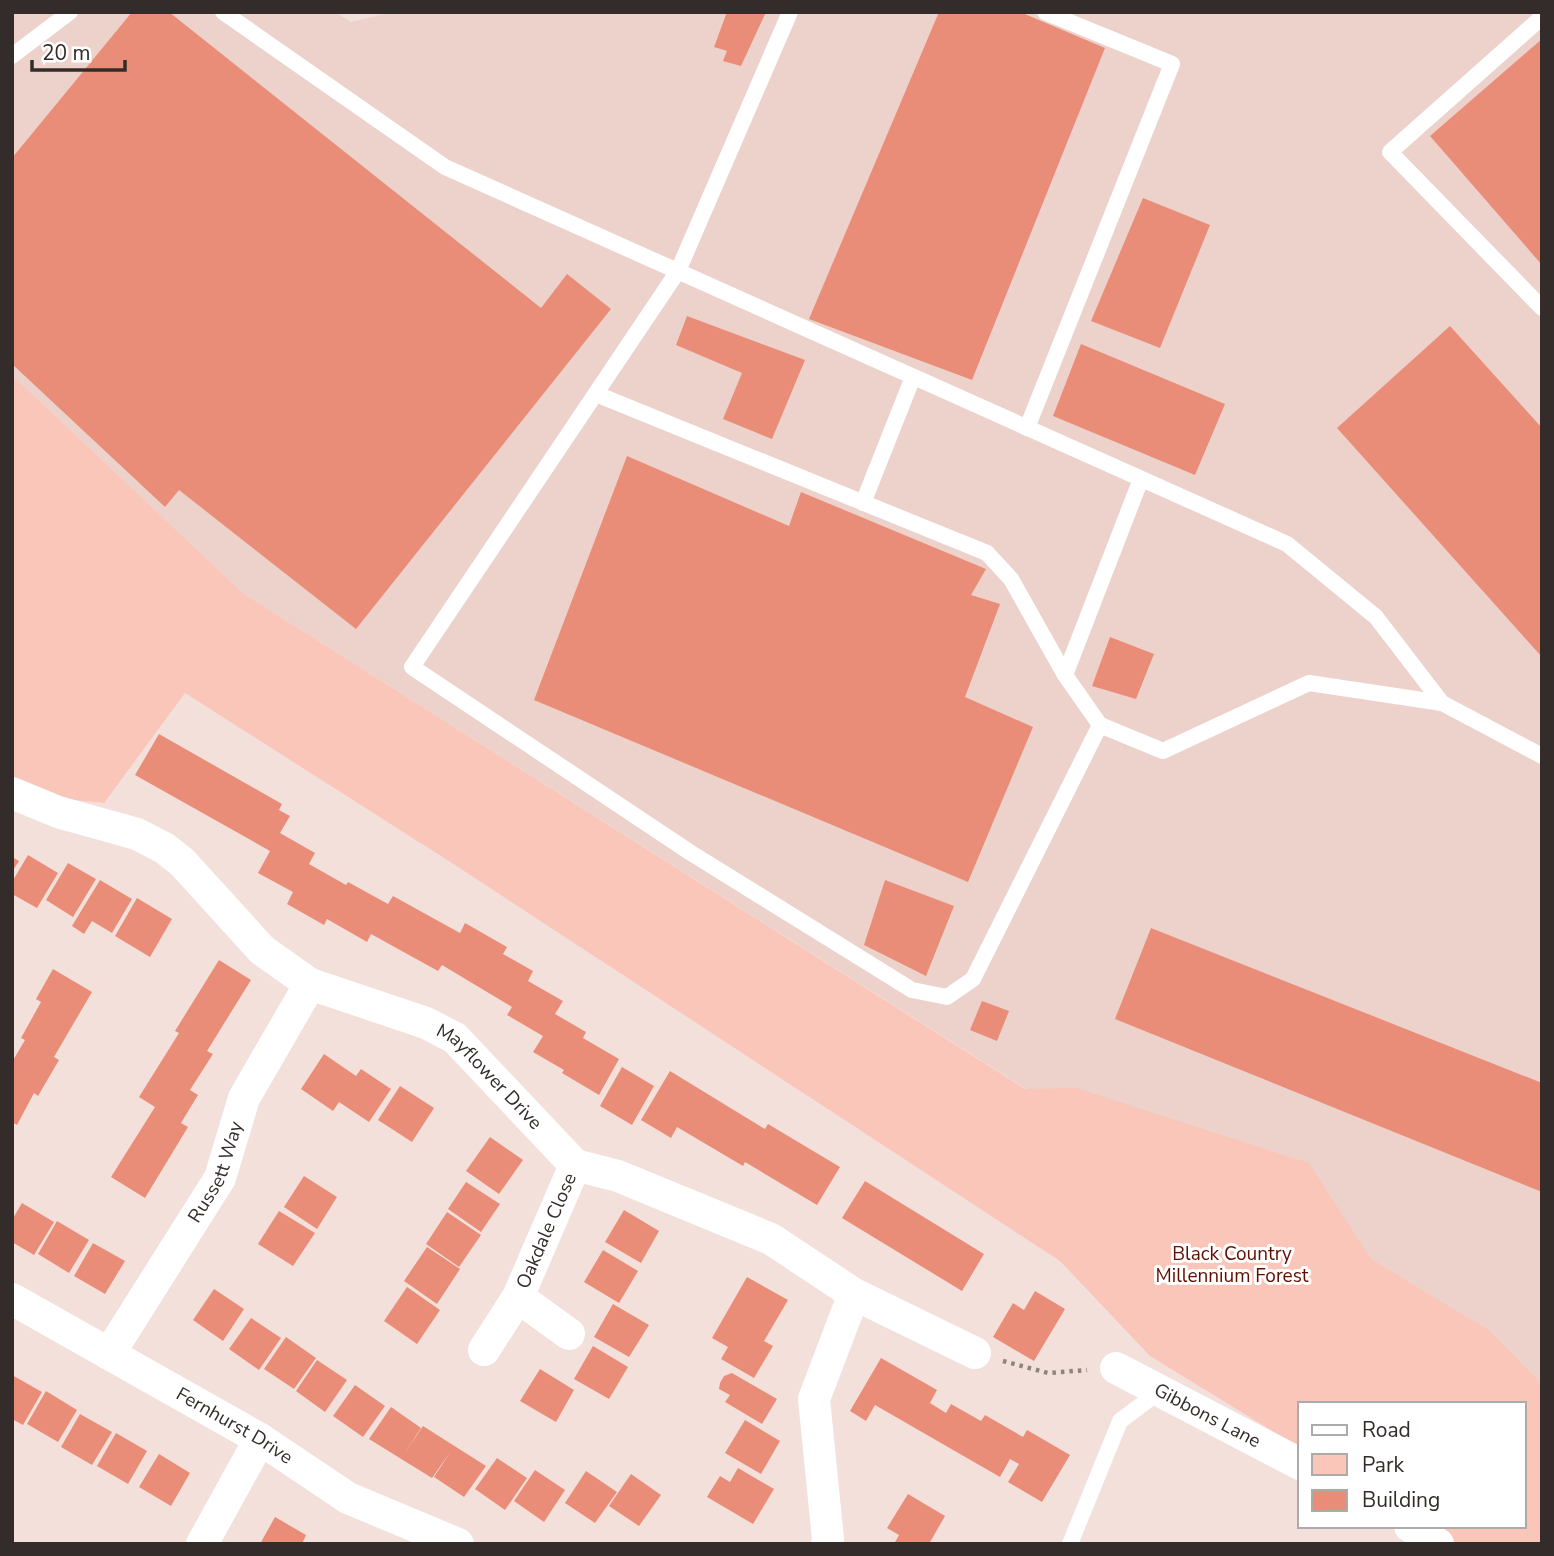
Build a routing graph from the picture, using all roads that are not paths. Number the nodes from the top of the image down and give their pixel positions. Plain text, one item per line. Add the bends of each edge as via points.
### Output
1 (70, 12) edge
2 (223, 12) edge
3 (790, 12) edge
4 (1045, 12) edge
5 (1542, 17) edge
6 (12, 56) edge
7 (678, 271) junction
8 (1542, 308) edge
9 (913, 377) junction
10 (596, 394) junction
11 (1027, 428) junction
12 (1140, 478) junction
13 (863, 503) junction
14 (1065, 676) junction
15 (1441, 704) junction
16 (1100, 725) junction
17 (1542, 756) edge
18 (12, 793) edge
19 (310, 984) junction
20 (575, 1165) junction
21 (854, 1294) junction
22 (518, 1297) junction
23 (12, 1299) edge
24 (569, 1334) dead end
25 (484, 1350) dead end
26 (975, 1353) road end
27 (109, 1354) junction
28 (1116, 1368) road end
29 (1160, 1391) junction
30 (260, 1439) junction
31 (1298, 1463) edge
32 (1413, 1528) edge
33 (202, 1544) edge
34 (458, 1544) edge
35 (827, 1544) edge
36 (1070, 1544) edge
37 (1438, 1544) edge

1 - 6 lane
2 - 7 lane via 445,167
3 - 7 lane
4 - 11 lane via 1172,64
5 - 8 lane via 1390,152
7 - 9 lane
7 - 10 lane
9 - 11 lane
9 - 13 lane
10 - 13 lane
10 - 16 lane via 412,667 679,845 912,990 947,997 973,979
11 - 12 lane
12 - 14 lane
12 - 15 lane via 1287,544 1376,617
13 - 14 lane via 987,553 1011,579
14 - 16 lane
15 - 16 lane via 1309,683 1163,751
15 - 17 lane
18 - 19 street, Mayflower Drive via 58,812 137,834 164,848 262,950
19 - 20 street, Mayflower Drive via 426,1023 455,1038
19 - 27 street, Russett Way via 244,1098 220,1178
20 - 21 street via 618,1176 771,1239
20 - 22 street, Oakdale Close
21 - 26 street
21 - 35 street via 814,1399
22 - 24 street, Oakdale Close
22 - 25 street, Oakdale Close
23 - 27 street, Fernhurst Drive
27 - 30 street, Fernhurst Drive
28 - 29 street, Gibbons Lane
29 - 31 street, Gibbons Lane
29 - 36 lane via 1120,1421
30 - 33 street
30 - 34 street, Fernhurst Drive via 348,1498
32 - 37 street

